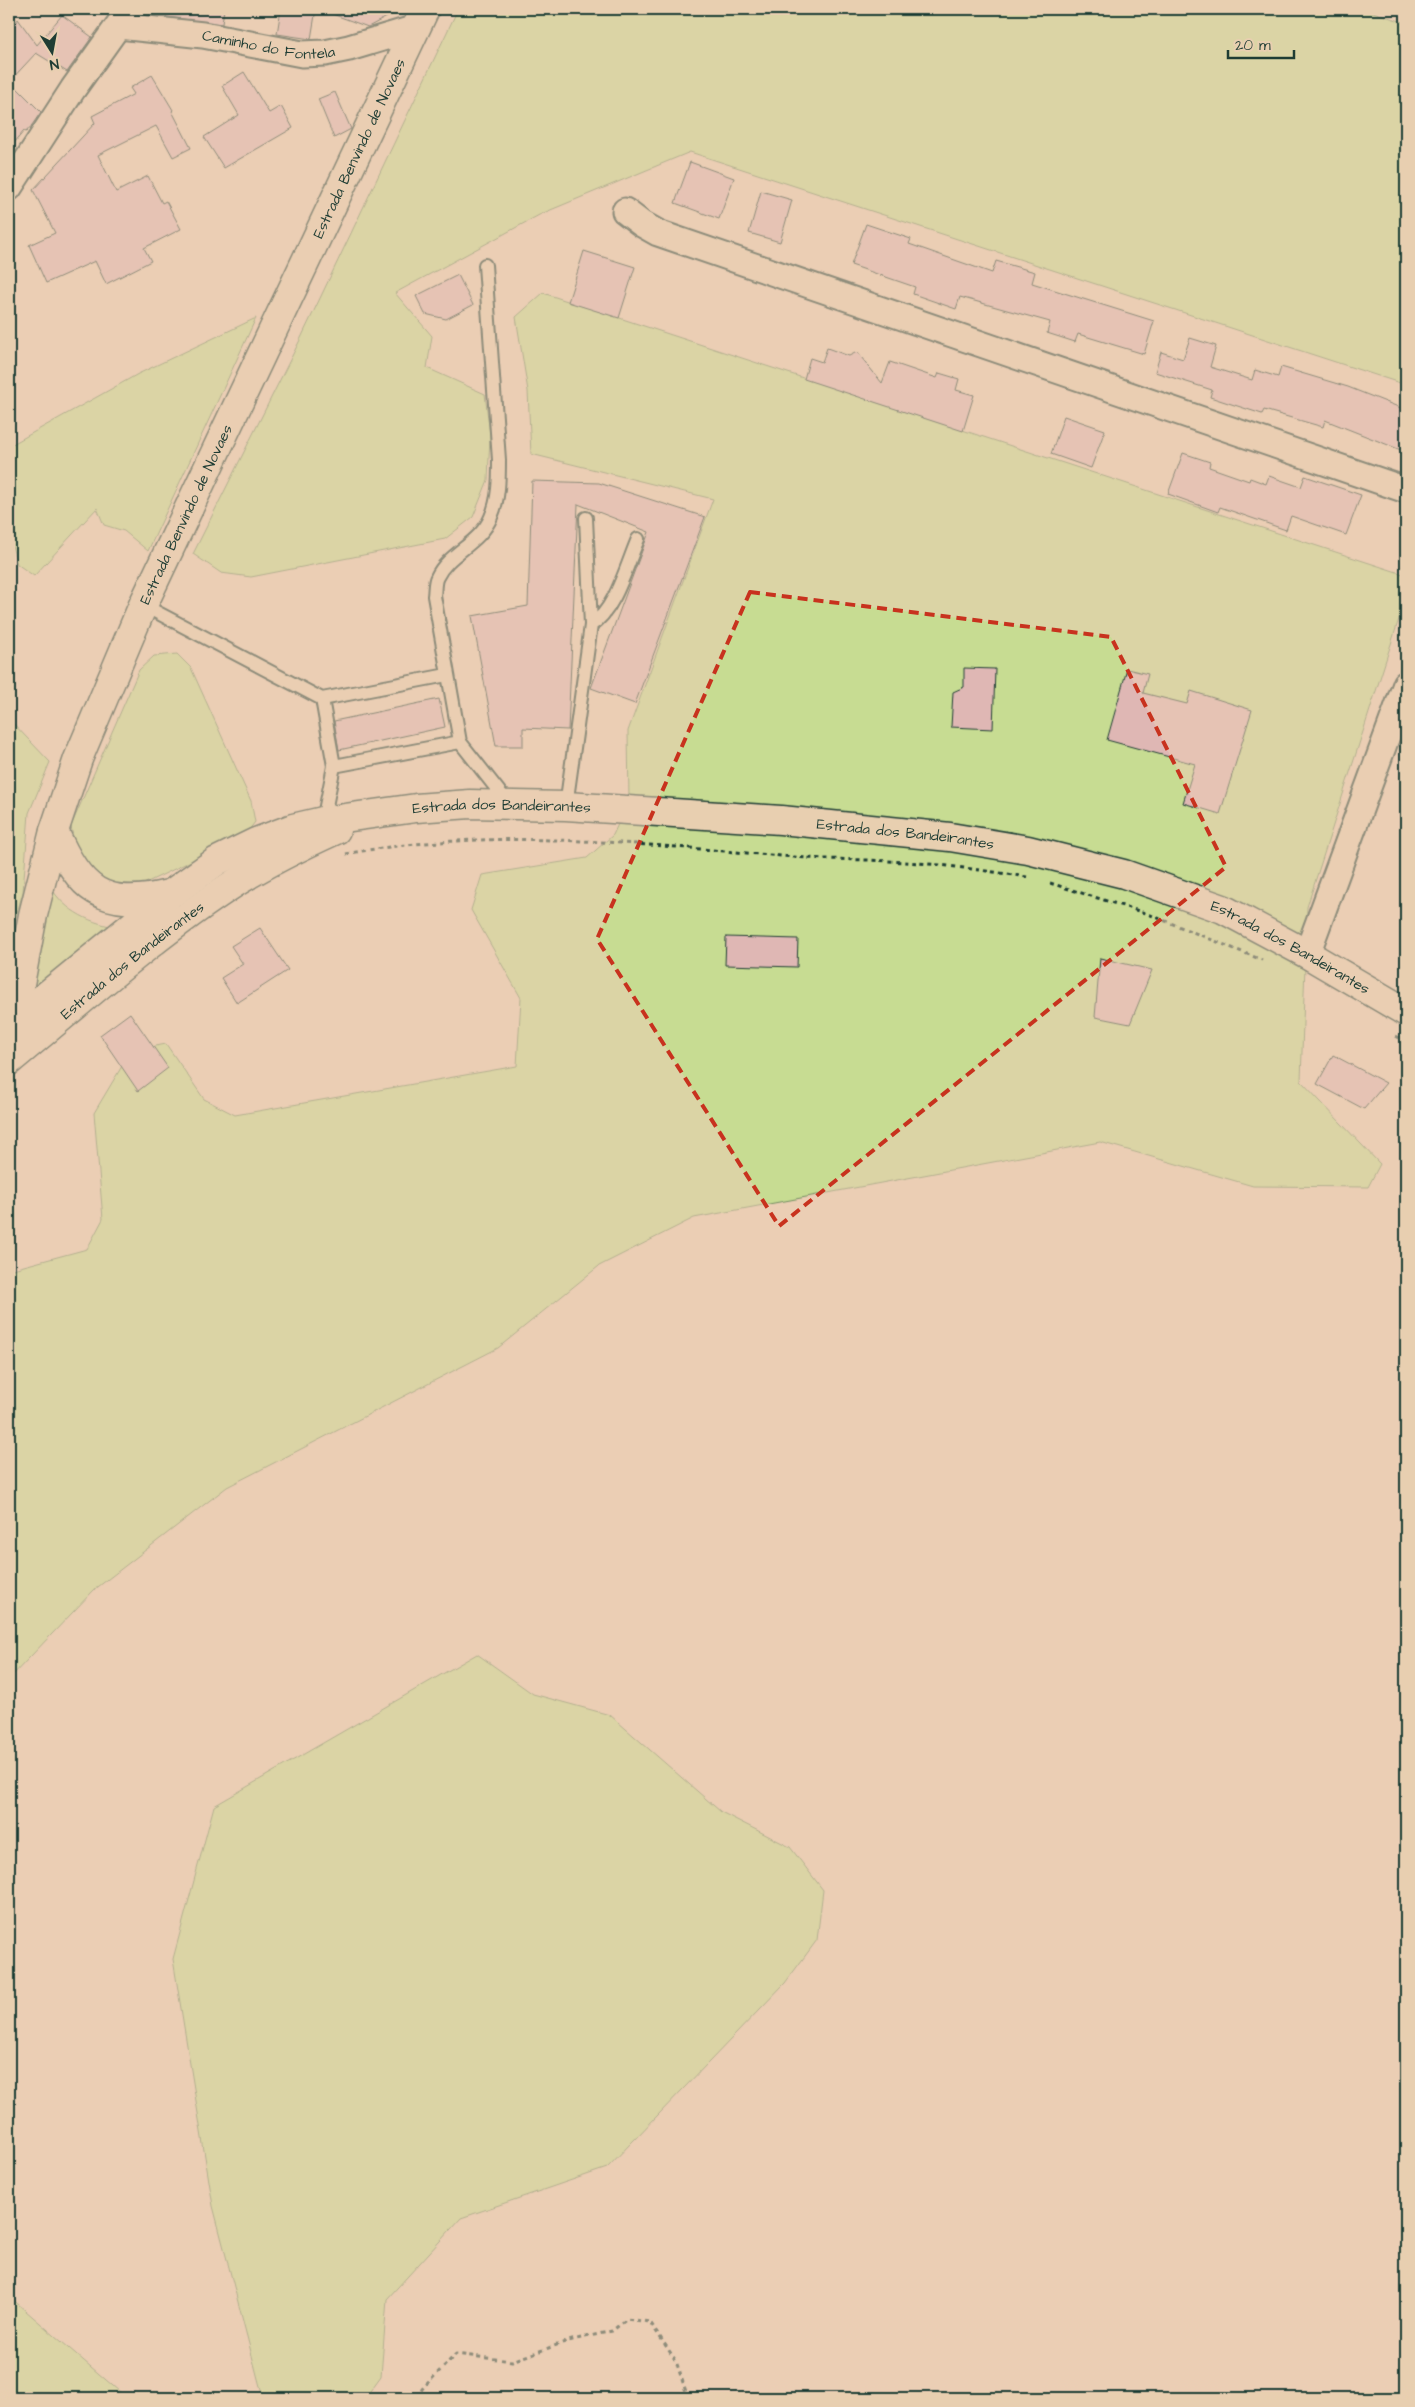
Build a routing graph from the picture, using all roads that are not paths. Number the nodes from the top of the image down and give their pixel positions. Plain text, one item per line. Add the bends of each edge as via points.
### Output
1 (124, 17) edge
2 (420, 18) edge
3 (9, 188) edge
4 (625, 211) dead end
5 (485, 266) dead end
6 (1406, 490) edge
7 (586, 518) dead end
8 (638, 539) dead end
9 (143, 605) junction
10 (591, 624) junction
11 (448, 675) junction
12 (1406, 684) edge
13 (322, 699) junction
14 (1402, 712) edge
15 (460, 742) junction
16 (334, 766) junction
17 (508, 803) junction
18 (566, 806) junction
19 (369, 815) junction
20 (323, 820) junction
21 (54, 831) junction
22 (172, 893) junction
23 (1307, 954) junction
24 (1399, 1022) edge
25 (10, 1030) edge
26 (9, 1061) edge

1 - 2 street, Caminho do Fontela via 302,54 349,48
1 - 3 street, Caminho do Fontela
2 - 9 main road, Estrada Benvindo de Novaes
4 - 6 street via 658,232
5 - 11 lane via 499,460 498,489 491,518 480,534 446,564 436,578 434,596
7 - 10 lane
8 - 10 lane via 609,606 601,619
9 - 13 lane
9 - 21 main road, Estrada Benvindo de Novaes via 78,758
10 - 18 lane
11 - 13 lane
11 - 15 lane
12 - 14 street
13 - 16 lane
14 - 23 street
15 - 16 lane
15 - 17 lane
16 - 20 lane
17 - 18 main road, Estrada dos Bandeirantes
17 - 19 main road, Estrada dos Bandeirantes via 416,808
18 - 23 main road, Estrada dos Bandeirantes via 781,820 950,837 1028,850 1124,874 1223,909
19 - 20 main road, Estrada dos Bandeirantes
19 - 26 main road, Estrada dos Bandeirantes via 289,851 239,881 182,920
20 - 22 main road, Estrada dos Bandeirantes via 256,842 217,861
21 - 22 main road via 76,874 86,885 103,895 122,900 142,900
21 - 25 main road, Estrada Benvindo de Novaes
22 - 25 main road, Estrada dos Bandeirantes
23 - 24 main road, Estrada dos Bandeirantes

